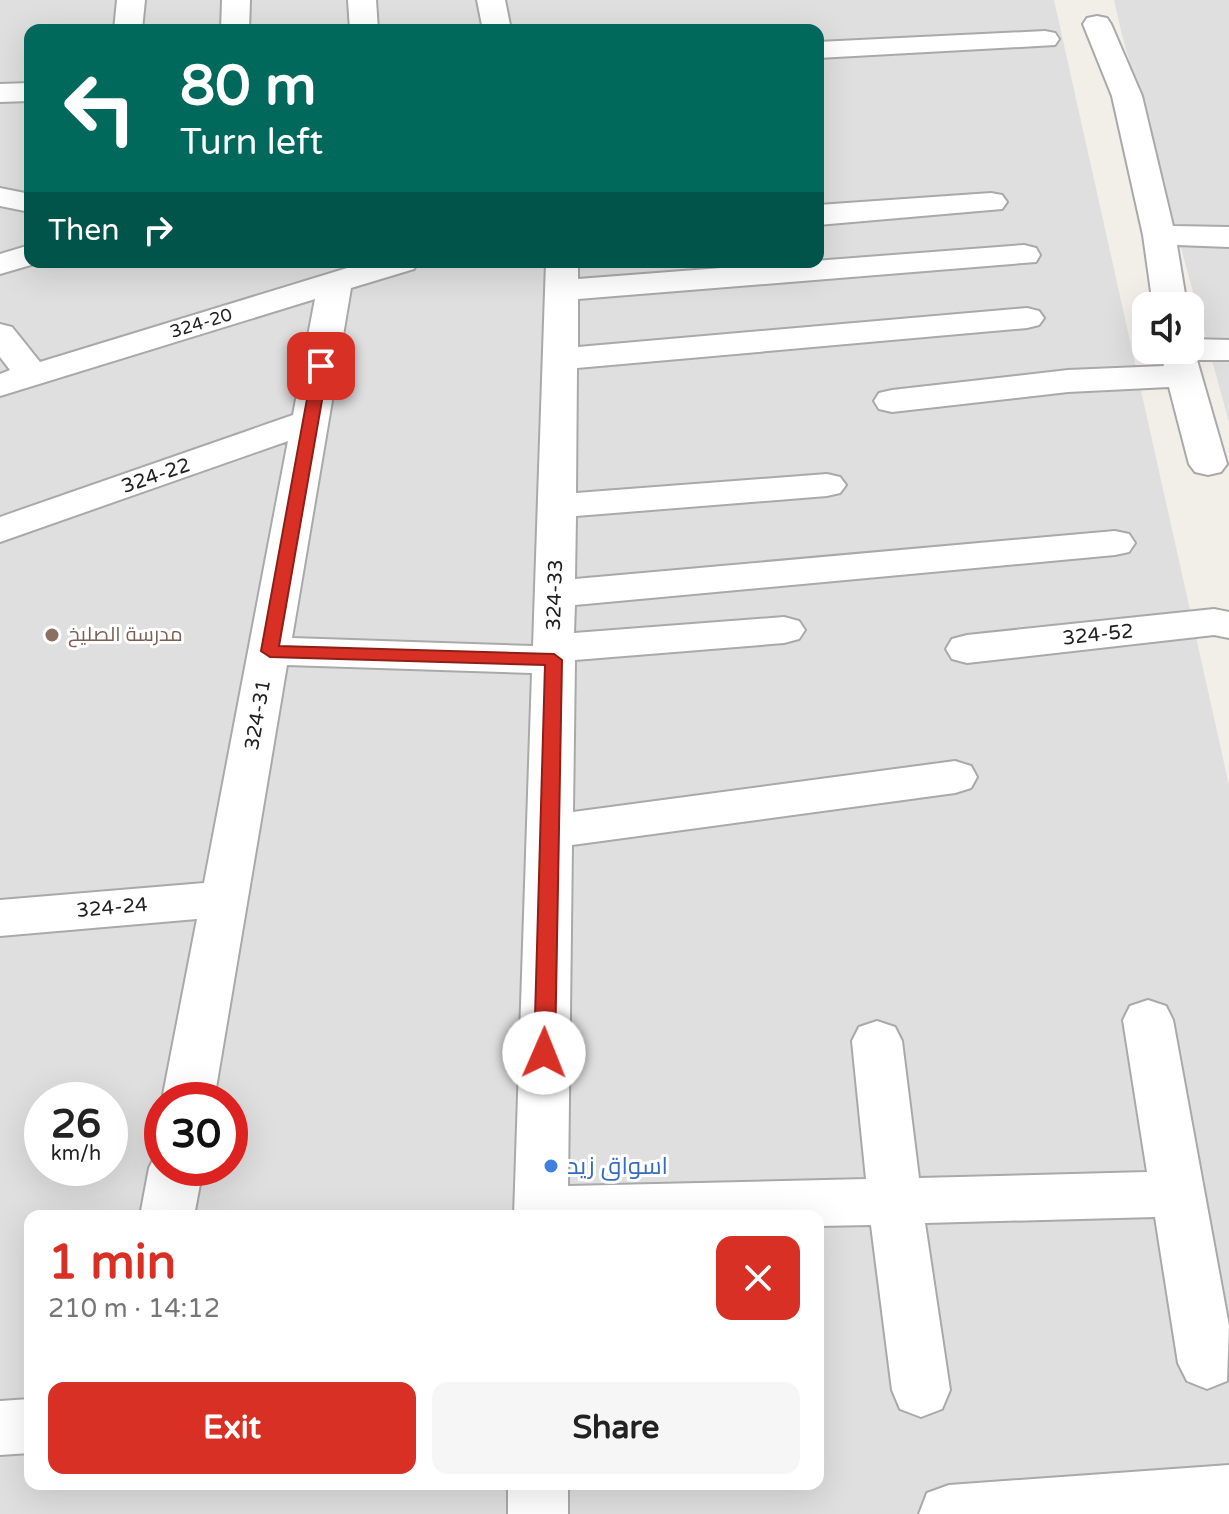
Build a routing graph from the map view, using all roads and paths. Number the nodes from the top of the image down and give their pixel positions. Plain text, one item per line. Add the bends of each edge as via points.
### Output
1 (131, 0) edge
2 (236, 0) edge
3 (362, 0) edge
4 (491, 0) edge
5 (129, 24) edge
6 (235, 24) edge
7 (364, 24) edge
8 (496, 24) edge
9 (1097, 24) dead end
10 (1045, 39) dead end
11 (824, 50) edge
12 (24, 92) edge
13 (0, 93) edge
14 (0, 197) edge
15 (24, 202) edge
16 (991, 202) dead end
17 (824, 215) edge
18 (1159, 235) junction
19 (1229, 237) edge
20 (1024, 255) dead end
21 (24, 257) edge
22 (0, 264) edge
23 (824, 264) edge
24 (382, 268) edge
25 (738, 268) edge
26 (562, 276) edge
27 (335, 282) junction
28 (1168, 292) edge
29 (1027, 318) dead end
30 (0, 334) edge
31 (1229, 350) edge
32 (1204, 354) edge
33 (560, 359) junction
34 (1154, 364) edge
35 (1185, 364) edge
36 (16, 380) edge
37 (892, 401) dead end
38 (311, 421) junction
39 (1208, 464) dead end
40 (827, 485) dead end
41 (557, 506) junction
42 (0, 530) edge
43 (1115, 543) dead end
44 (555, 594) junction
45 (1229, 625) edge
46 (784, 630) dead end
47 (967, 649) dead end
48 (270, 651) junction
49 (554, 654) junction
50 (955, 777) dead end
51 (549, 832) junction
52 (224, 899) junction
53 (0, 918) edge
54 (1148, 1020) dead end
55 (877, 1041) dead end
56 (191, 1082) edge
57 (173, 1186) edge
58 (1177, 1194) junction
59 (895, 1202) junction
60 (168, 1210) edge
61 (541, 1210) edge
62 (638, 1210) edge
63 (1207, 1363) dead end
64 (921, 1390) dead end
65 (24, 1426) edge
66 (0, 1428) edge
67 (538, 1490) edge
68 (1229, 1494) edge
69 (538, 1514) edge
70 (949, 1514) edge

1 - 5 street
2 - 6 street
3 - 7 street
4 - 8 street
9 - 18 street via 1127,96
10 - 11 street
12 - 13 street
14 - 15 street
16 - 17 street
18 - 19 street
18 - 28 street
20 - 23 street
21 - 22 street
24 - 27 street, 324-20
25 - 26 street
26 - 33 street, 324-33
27 - 36 street, 324-20
27 - 38 street, 324-31
29 - 33 street
30 - 36 street
31 - 32 street
33 - 41 street, 324-33
34 - 37 street via 1068,381
35 - 39 street
38 - 42 street, 324-22
38 - 48 street, 324-31
40 - 41 street
41 - 44 street, 324-33
43 - 44 street
44 - 49 street, 324-33
45 - 47 street, 324-52 via 1214,622
46 - 49 street
48 - 49 street
48 - 52 street, 324-31
49 - 51 street, 324-33
50 - 51 street
51 - 61 street, 324-33
52 - 53 street, 324-24
52 - 56 street, 324-31
54 - 58 street
55 - 59 street
57 - 60 street
58 - 59 street
58 - 63 street
59 - 62 street
59 - 64 street
65 - 66 street
67 - 69 street
68 - 70 street

